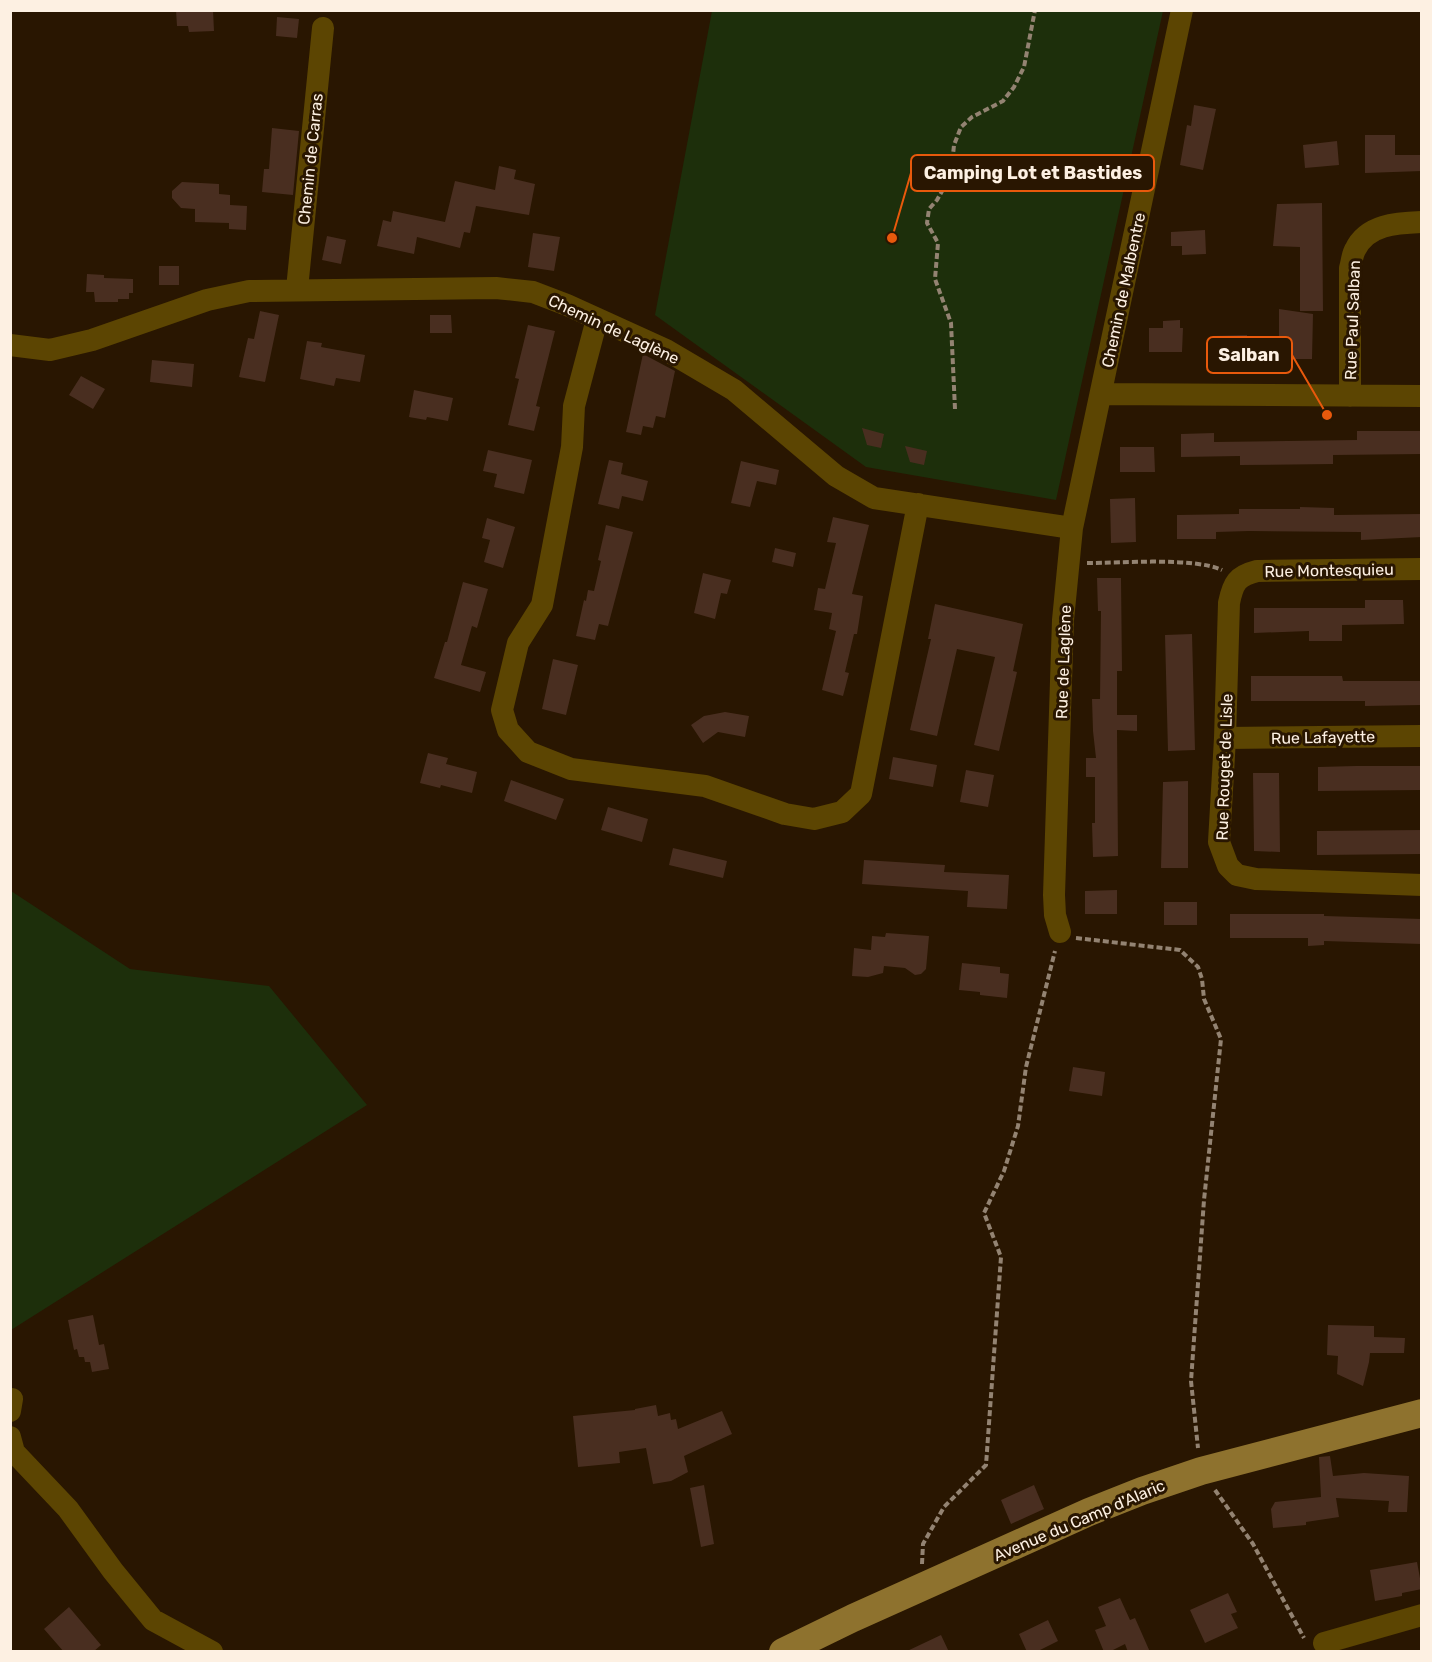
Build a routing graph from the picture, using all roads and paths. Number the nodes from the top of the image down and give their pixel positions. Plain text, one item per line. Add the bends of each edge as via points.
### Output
1 (1035, 10) edge
2 (1182, 10) edge
3 (323, 28) dead end
4 (1422, 222) edge
5 (297, 289) junction
6 (597, 319) junction
7 (10, 345) edge
8 (1101, 394) junction
9 (1350, 396) junction
10 (1422, 396) edge
11 (955, 409) dead end
12 (918, 504) junction
13 (1072, 528) junction
14 (1069, 563) junction
15 (1422, 569) edge
16 (1239, 579) junction
17 (1422, 736) edge
18 (1225, 738) junction
19 (1422, 885) edge
20 (1060, 932) junction
21 (1422, 1413) edge
22 (10, 1437) edge
23 (1201, 1471) junction
24 (919, 1589) junction
25 (1422, 1615) edge
26 (1315, 1642) joint
27 (212, 1652) edge
28 (783, 1652) edge

1 - 11 path via 1024,67 1014,87 1003,101 961,127 954,145 951,175 929,209 927,224 938,243 935,279 951,323
2 - 8 street, Chemin de Malbentre
3 - 5 street, Chemin de Carras
4 - 9 street, Rue Paul Salban via 1383,225 1364,236 1354,250 1350,268
5 - 6 street, Chemin de Laglène via 496,288 533,292
5 - 7 street, Chemin de Laglène via 249,291 207,300 92,340 50,350
6 - 12 street, Chemin de Laglène via 666,350 734,390 836,476 874,498
6 - 12 street via 574,406 572,447 542,605 518,643 502,710 508,730 528,752 571,769 705,786 785,814 814,819 842,812 861,794
8 - 9 street
8 - 13 street, Rue de Laglène
9 - 10 street
12 - 13 street, Chemin de Laglène
13 - 14 street, Rue de Laglène
14 - 16 path via 1205,565
14 - 20 street, Rue de Laglène via 1063,620 1054,895
15 - 16 street, Rue Montesquieu via 1257,571
16 - 18 street, Rue Rouget de Lisle via 1229,603
17 - 18 street, Rue Lafayette
18 - 19 street, Rue Rouget de Lisle via 1219,842 1228,866 1237,875
20 - 23 path via 1080,939 1180,950 1198,967 1204,999 1221,1039 1191,1381
20 - 24 path via 1026,1067 1018,1126 1004,1171 984,1213 1001,1257 986,1465 944,1507 923,1544
21 - 23 main road, Avenue du Camp d'Alaric
22 - 27 street via 14,1452 68,1509 153,1620
23 - 24 main road, Avenue du Camp d'Alaric via 1089,1512
23 - 26 path
24 - 28 main road, Avenue du Camp d'Alaric
25 - 26 street

